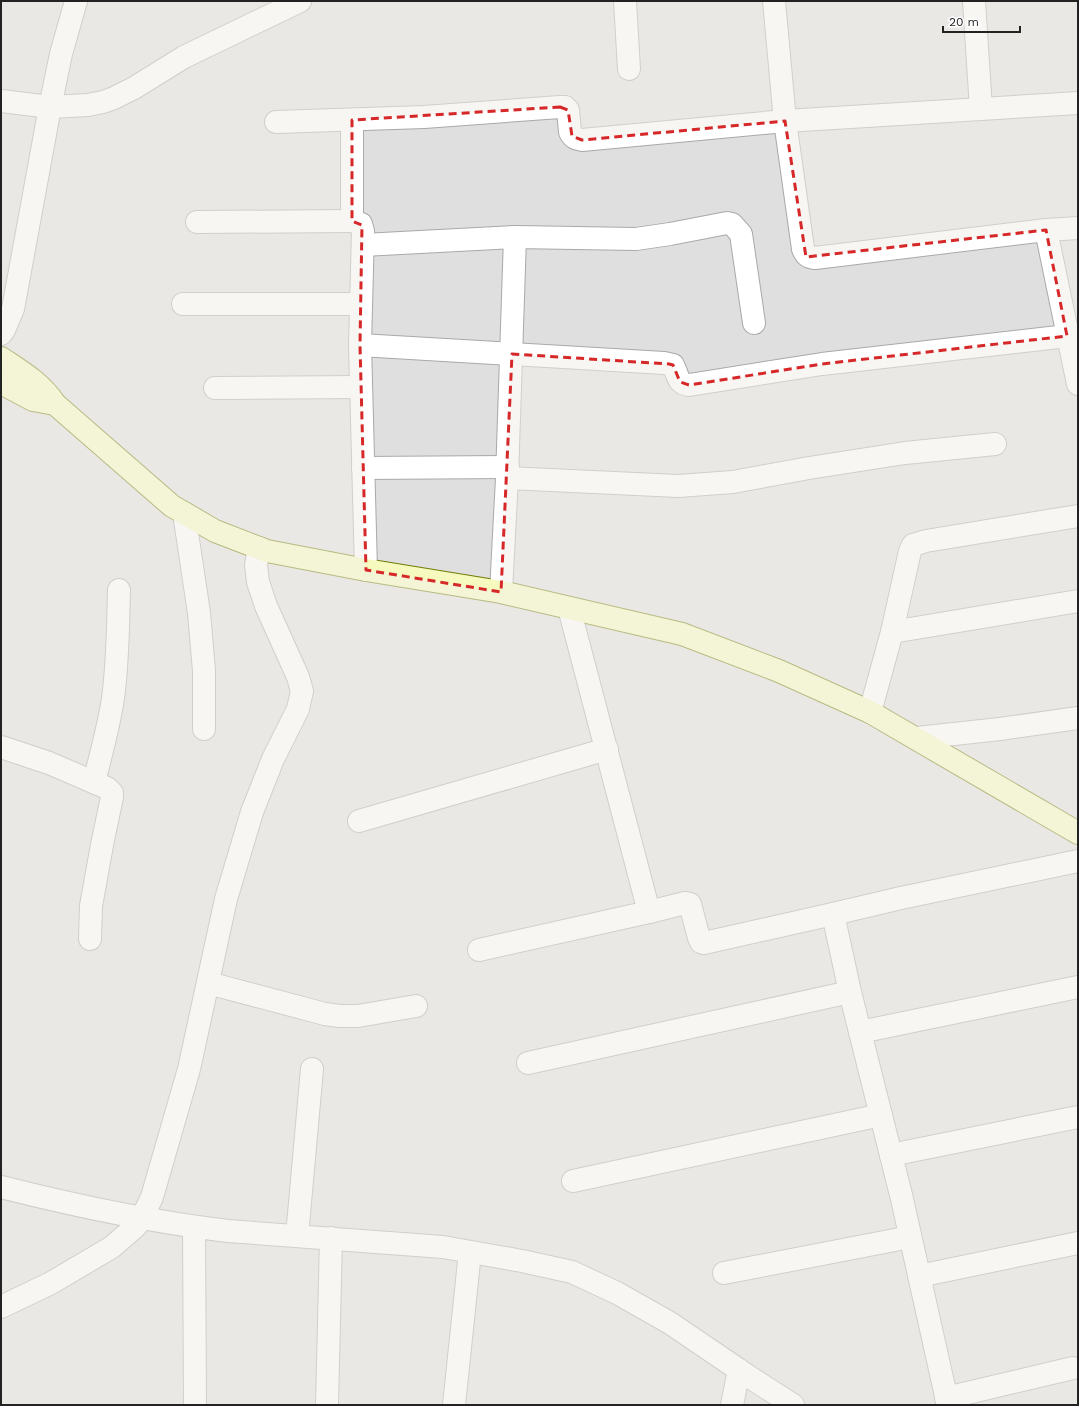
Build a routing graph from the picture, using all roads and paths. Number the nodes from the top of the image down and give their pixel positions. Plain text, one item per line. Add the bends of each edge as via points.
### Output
1 (76, 1) edge
2 (300, 1) edge
3 (625, 1) edge
4 (774, 1) edge
5 (974, 1) edge
6 (629, 68) dead end
7 (1, 101) edge
8 (1078, 103) edge
9 (50, 107) junction
10 (981, 109) junction
11 (352, 120) junction
12 (785, 121) junction
13 (276, 122) dead end
14 (352, 221) junction
15 (196, 222) dead end
16 (1078, 228) edge
17 (1046, 230) junction
18 (515, 237) junction
19 (363, 245) junction
20 (183, 304) dead end
21 (361, 304) junction
22 (754, 323) dead end
23 (1, 334) edge
24 (1067, 336) junction
25 (360, 345) junction
26 (512, 354) junction
27 (1, 358) edge
28 (1, 383) edge
29 (1078, 384) edge
30 (361, 387) junction
31 (215, 388) dead end
32 (55, 404) junction
33 (996, 444) dead end
34 (363, 468) junction
35 (507, 473) junction
36 (184, 513) junction
37 (1078, 516) edge
38 (259, 548) junction
39 (366, 570) junction
40 (119, 590) dead end
41 (501, 592) junction
42 (1078, 601) edge
43 (569, 608) junction
44 (892, 632) junction
45 (870, 712) junction
46 (1078, 718) edge
47 (204, 729) dead end
48 (917, 738) junction
49 (1, 748) edge
50 (607, 750) junction
51 (94, 782) junction
52 (360, 821) dead end
53 (1078, 832) edge
54 (1078, 861) edge
55 (649, 912) junction
56 (833, 914) junction
57 (90, 938) dead end
58 (480, 950) dead end
59 (208, 984) junction
60 (1078, 987) edge
61 (850, 992) junction
62 (416, 1006) dead end
63 (860, 1032) junction
64 (528, 1063) dead end
65 (312, 1069) dead end
66 (881, 1115) junction
67 (1078, 1117) edge
68 (891, 1155) junction
69 (573, 1181) dead end
70 (1, 1187) edge
71 (142, 1218) junction
72 (194, 1227) junction
73 (297, 1236) junction
74 (910, 1237) junction
75 (331, 1238) junction
76 (1078, 1243) edge
77 (470, 1252) junction
78 (724, 1273) dead end
79 (919, 1276) junction
80 (1, 1307) edge
81 (1072, 1368) dead end
82 (739, 1370) junction
83 (947, 1401) edge
84 (195, 1405) edge
85 (327, 1405) edge
86 (454, 1405) edge
87 (732, 1405) edge
88 (793, 1405) edge

1 - 9 street
2 - 9 street via 184,57 114,98 88,105
3 - 6 street
4 - 12 street
5 - 10 street
7 - 9 street
8 - 10 street
9 - 23 street via 13,309
10 - 12 street
11 - 12 street via 565,107 568,110 572,136 582,140
11 - 13 street
11 - 14 street
12 - 17 street via 803,249 809,257
14 - 15 street
14 - 19 street via 363,227
16 - 17 street
17 - 24 street
18 - 19 street
18 - 22 street via 636,239 732,224 741,234
18 - 26 street
19 - 21 street
20 - 21 street
21 - 25 street
24 - 26 street via 822,364 689,385 680,382 673,365 669,364
24 - 29 street
25 - 26 street
25 - 30 street
26 - 35 street
27 - 32 main road via 39,384
28 - 32 main road via 33,400
30 - 31 street
30 - 34 street
32 - 36 main road via 172,506
33 - 35 street via 905,453 733,482 678,486
34 - 35 street
34 - 39 street
35 - 41 street
36 - 38 main road via 215,531
36 - 47 street via 199,613 204,672
37 - 44 street via 913,545
38 - 39 main road
38 - 59 street via 256,565 258,582 302,691 298,709 273,760 252,812 226,899
39 - 41 main road
40 - 51 street via 113,697
41 - 43 main road
42 - 44 street
43 - 45 main road via 682,634 779,671
43 - 50 street
44 - 45 street
45 - 48 main road
46 - 48 street
48 - 53 main road
49 - 51 street via 49,763
50 - 52 street
50 - 55 street
51 - 57 street via 109,790 112,797 91,906
54 - 56 street
55 - 56 street via 690,904 699,938 704,943
55 - 58 street
56 - 61 street
59 - 62 street via 340,1016 358,1016
59 - 71 street via 189,1069 152,1197
60 - 63 street
61 - 63 street
61 - 64 street
63 - 66 street
65 - 73 street
66 - 68 street
66 - 69 street
67 - 68 street
68 - 74 street
70 - 71 street via 64,1203
71 - 72 street
71 - 80 street via 112,1247 51,1283
72 - 73 street
72 - 84 street
73 - 75 street
74 - 78 street
74 - 79 street
75 - 77 street via 443,1247
75 - 85 street
76 - 79 street
77 - 82 street via 572,1272 617,1293 670,1323
77 - 86 street
79 - 83 street
81 - 83 street
82 - 87 street
82 - 88 street

